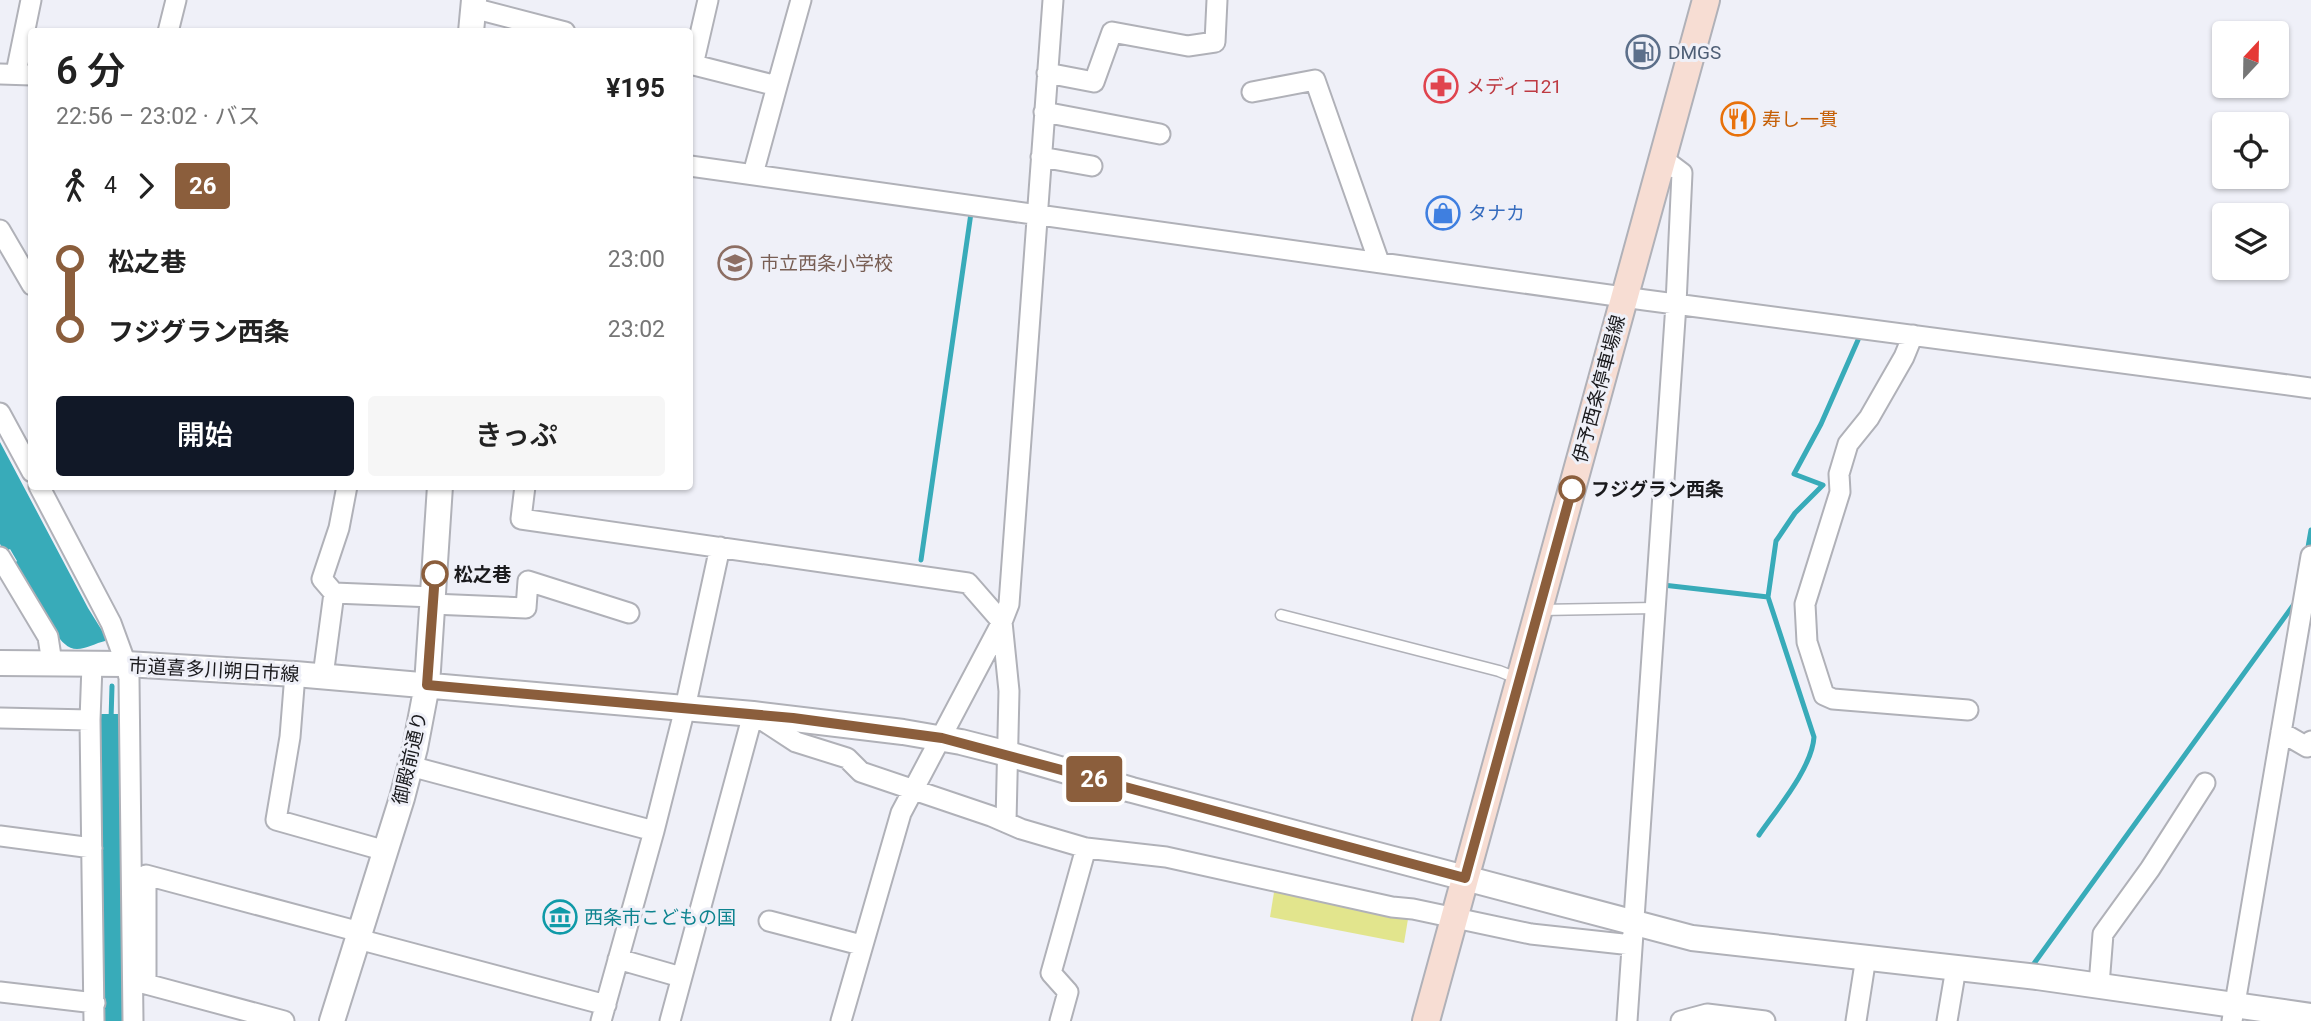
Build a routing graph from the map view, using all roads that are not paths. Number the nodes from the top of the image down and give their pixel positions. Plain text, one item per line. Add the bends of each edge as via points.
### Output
1 (31, 0) edge
2 (176, 0) edge
3 (708, 0) edge
4 (801, 0) edge
5 (1053, 0) edge
6 (1217, 0) edge
7 (1706, 0) edge
8 (473, 13) edge
9 (169, 28) edge
10 (546, 28) edge
11 (693, 56) edge
12 (693, 65) edge
13 (1047, 73) junction
14 (16, 74) edge
15 (777, 86) junction
16 (1252, 92) dead end
17 (1044, 111) junction
18 (1160, 134) dead end
19 (1041, 157) junction
20 (1662, 158) junction
21 (693, 166) edge
22 (1092, 166) dead end
23 (753, 174) junction
24 (1036, 213) junction
25 (0, 230) edge
26 (1379, 262) junction
27 (28, 278) edge
28 (1624, 297) junction
29 (1676, 304) junction
30 (1913, 335) junction
31 (2311, 388) edge
32 (0, 413) edge
33 (28, 465) edge
34 (41, 490) edge
35 (346, 490) edge
36 (440, 490) edge
37 (525, 490) edge
38 (720, 547) junction
39 (2311, 556) edge
40 (0, 557) edge
41 (334, 593) junction
42 (433, 601) junction
43 (1655, 608) junction
44 (1538, 610) junction
45 (629, 613) dead end
46 (1281, 615) dead end
47 (1002, 622) junction
48 (0, 663) edge
49 (52, 663) junction
50 (126, 664) junction
51 (92, 665) junction
52 (295, 674) junction
53 (323, 676) junction
54 (1520, 679) junction
55 (427, 685) junction
56 (685, 708) junction
57 (1968, 710) dead end
58 (753, 714) junction
59 (0, 718) edge
60 (90, 720) junction
61 (2281, 732) junction
62 (942, 738) junction
63 (2311, 741) edge
64 (1008, 754) junction
65 (410, 766) junction
66 (2205, 783) dead end
67 (914, 790) junction
68 (1006, 822) junction
69 (654, 831) junction
70 (0, 836) edge
71 (92, 848) junction
72 (1086, 848) junction
73 (386, 851) junction
74 (1465, 878) junction
75 (1454, 919) junction
76 (769, 921) dead end
77 (1633, 934) junction
78 (359, 935) junction
79 (861, 945) junction
80 (1866, 957) junction
81 (618, 959) junction
82 (1956, 968) junction
83 (681, 977) junction
84 (2099, 985) junction
85 (0, 992) edge
86 (94, 1012) edge
87 (603, 1013) edge
88 (2233, 1013) edge
89 (2311, 1016) edge
90 (1686, 1020) edge
91 (132, 1021) edge
92 (284, 1021) edge
93 (332, 1021) edge
94 (670, 1021) edge
95 (841, 1021) edge
96 (1060, 1021) edge
97 (1426, 1021) edge
98 (1627, 1021) edge
99 (1765, 1021) edge
100 (1856, 1021) edge
101 (1947, 1021) edge

1 - 14 street
2 - 9 street
3 - 11 street
4 - 15 street
5 - 13 street
6 - 13 street via 1215,42 1188,46 1112,32 1094,82
7 - 20 main road, 伊予西条停車場線
8 - 10 street
12 - 15 street
13 - 17 street
15 - 23 street
16 - 26 street via 1315,80
17 - 18 street
17 - 19 street
19 - 22 street
19 - 24 street
20 - 28 main road, 伊予西条停車場線
20 - 29 street via 1682,173
21 - 23 street
23 - 24 street
24 - 26 street
24 - 47 street via 1012,581
25 - 27 street
26 - 28 street
28 - 29 street
28 - 44 main road, 伊予西条停車場線
29 - 30 street
29 - 43 street
30 - 31 street
30 - 57 street via 1869,418 1848,444 1839,474 1840,492 1805,604 1807,642 1824,695 1833,699
32 - 33 street
34 - 50 street via 111,623
35 - 41 street via 323,579
36 - 42 street, 御殿前通り
37 - 38 street via 521,519
38 - 47 street via 968,583
38 - 56 street
39 - 61 street
40 - 49 street via 48,637
41 - 42 street
41 - 53 street
42 - 45 street via 526,608 528,581
42 - 55 street, 御殿前通り
43 - 44 lane
43 - 77 street
44 - 54 main road, 伊予西条停車場線
46 - 54 lane
47 - 62 street
47 - 64 street via 1009,691
48 - 49 street, 市道喜多川朔日市線
49 - 51 street, 市道喜多川朔日市線
50 - 51 street, 市道喜多川朔日市線
50 - 52 street, 市道喜多川朔日市線
50 - 91 street
51 - 60 street
52 - 53 street, 市道喜多川朔日市線
52 - 73 street via 276,820
53 - 55 street, 市道喜多川朔日市線
54 - 74 main road, 伊予西条停車場線
55 - 56 street, 市道喜多川朔日市線
55 - 65 street, 御殿前通り
56 - 58 street, 市道喜多川朔日市線
56 - 69 street
58 - 62 street, 市道喜多川朔日市線
58 - 67 street via 796,742 847,758 861,772
58 - 83 street
59 - 60 street
60 - 71 street
61 - 63 street via 2306,747
61 - 88 street
62 - 64 street, 市道喜多川朔日市線
62 - 67 street
64 - 68 street
64 - 74 street, 市道喜多川朔日市線
65 - 69 street
65 - 73 street, 御殿前通り
66 - 84 street via 2103,934
67 - 68 street
67 - 79 street via 901,813
68 - 72 street
69 - 81 street
70 - 71 street
71 - 86 street
72 - 75 street via 1166,858
72 - 96 street via 1051,972 1068,992
73 - 78 street, 御殿前通り
74 - 75 main road, 伊予西条停車場線
74 - 77 street, 市道喜多川朔日市線
75 - 77 street via 1531,934
75 - 97 main road, 伊予西条停車場線
76 - 79 street
77 - 80 street, 市道喜多川朔日市線
77 - 98 street
78 - 87 street
78 - 92 street via 146,875 146,984
78 - 93 street, 御殿前通り
79 - 95 street
80 - 82 street, 市道喜多川朔日市線
80 - 100 street
81 - 83 street
81 - 87 street
82 - 84 street, 市道喜多川朔日市線
82 - 101 street
83 - 94 street
84 - 88 street, 市道喜多川朔日市線
85 - 86 street
88 - 89 street, 市道喜多川朔日市線
90 - 99 street via 1707,1014

